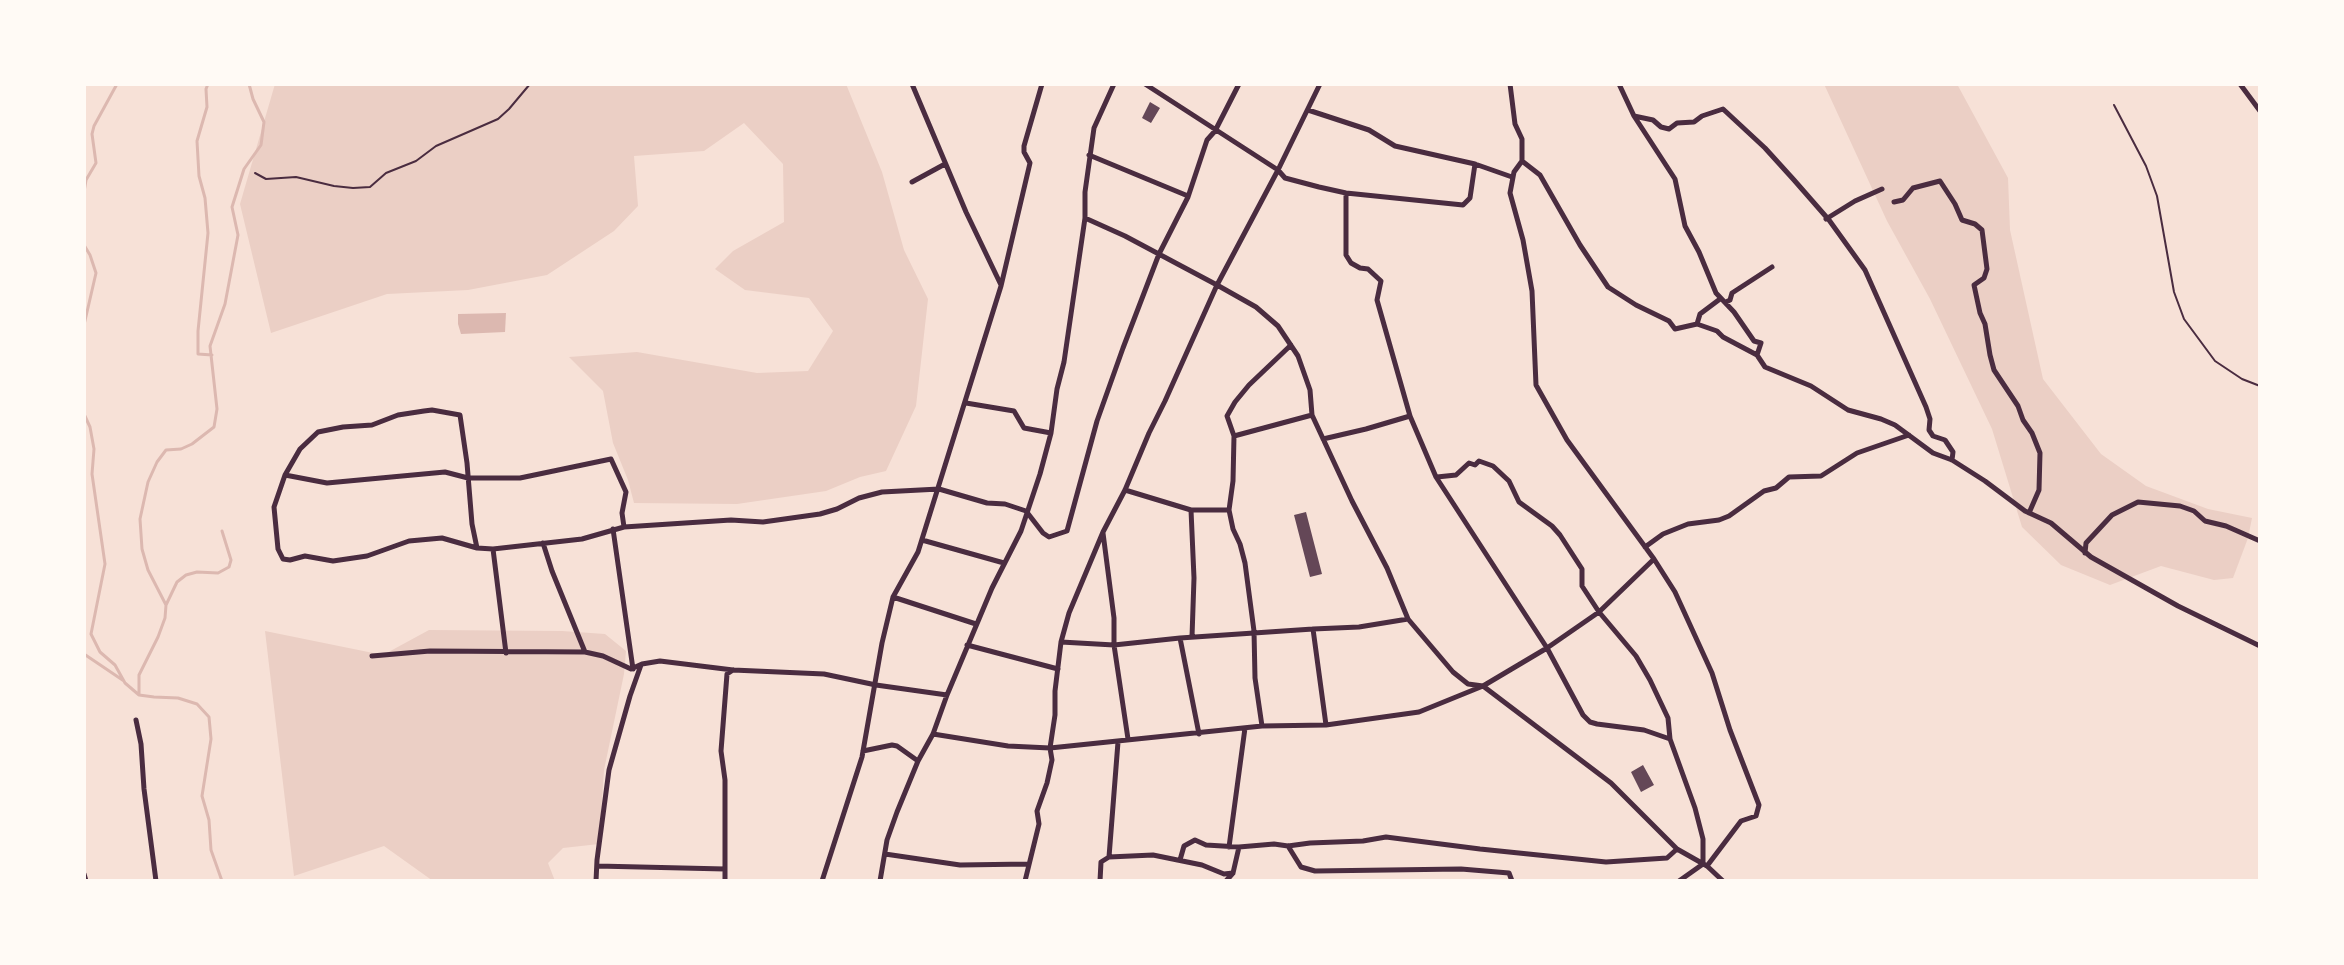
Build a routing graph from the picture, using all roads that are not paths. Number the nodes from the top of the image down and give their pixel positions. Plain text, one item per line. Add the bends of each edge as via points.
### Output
1 (912, 84) edge
2 (1042, 84) edge
3 (1114, 84) edge
4 (1145, 84) edge
5 (1239, 84) edge
6 (1320, 84) edge
7 (1510, 84) edge
8 (1619, 84) edge
9 (2240, 84) edge
10 (1308, 110) junction
11 (2260, 111) edge
12 (1634, 116) junction
13 (1215, 131) junction
14 (1089, 155) junction
15 (1522, 161) junction
16 (945, 164) junction
17 (1475, 164) junction
18 (1278, 170) junction
19 (1512, 177) junction
20 (912, 182) dead end
21 (1882, 189) dead end
22 (1346, 193) junction
23 (1188, 197) junction
24 (1894, 202) dead end
25 (1085, 218) junction
26 (1826, 219) junction
27 (1159, 254) junction
28 (1772, 267) dead end
29 (1217, 285) junction
30 (1001, 286) junction
31 (1723, 300) junction
32 (1697, 324) junction
33 (1291, 345) junction
34 (1757, 355) junction
35 (966, 403) junction
36 (1312, 415) junction
37 (1410, 416) junction
38 (1051, 433) junction
39 (1910, 435) junction
40 (1234, 436) junction
41 (1323, 439) junction
42 (1952, 460) junction
43 (285, 475) junction
44 (1436, 477) junction
45 (468, 478) junction
46 (939, 489) junction
47 (1125, 490) junction
48 (1191, 510) junction
49 (1229, 510) junction
50 (1026, 511) junction
51 (2029, 513) junction
52 (624, 527) junction
53 (613, 529) junction
54 (1103, 532) junction
55 (922, 540) junction
56 (2260, 541) edge
57 (543, 543) junction
58 (1645, 547) junction
59 (477, 548) junction
60 (493, 549) junction
61 (2085, 553) junction
62 (1654, 559) junction
63 (1004, 563) junction
64 (893, 597) junction
65 (1599, 612) junction
66 (1408, 619) junction
67 (976, 624) junction
68 (1313, 629) junction
69 (1254, 631) junction
70 (1192, 637) junction
71 (1180, 638) junction
72 (1061, 642) junction
73 (967, 645) junction
74 (1114, 645) junction
75 (2260, 646) edge
76 (1547, 648) junction
77 (585, 652) junction
78 (506, 653) junction
79 (372, 656) dead end
80 (642, 664) junction
81 (633, 669) junction
82 (1058, 669) junction
83 (733, 670) junction
84 (876, 685) junction
85 (1483, 686) junction
86 (947, 695) junction
87 (136, 720) dead end
88 (1326, 725) junction
89 (1262, 726) junction
90 (1245, 728) junction
91 (933, 734) junction
92 (1199, 734) junction
93 (1128, 739) junction
94 (1670, 739) junction
95 (1118, 742) junction
96 (1050, 748) junction
97 (863, 751) junction
98 (918, 761) junction
99 (1288, 846) junction
100 (1229, 847) junction
101 (1239, 847) junction
102 (1677, 849) junction
103 (885, 854) junction
104 (1109, 857) junction
105 (1180, 860) junction
106 (1028, 864) junction
107 (1705, 865) junction
108 (597, 866) junction
109 (725, 869) junction
110 (1233, 873) junction
111 (84, 874) edge
112 (86, 881) edge
113 (156, 881) edge
114 (596, 881) edge
115 (725, 881) edge
116 (822, 881) edge
117 (880, 881) edge
118 (1025, 881) edge
119 (1100, 881) edge
120 (1226, 881) edge
121 (1512, 881) edge
122 (1679, 881) edge
123 (1723, 881) edge

1 - 16 street
2 - 30 street via 1024,146 1030,163
3 - 14 street via 1094,128
4 - 13 street
5 - 13 street
6 - 10 street
7 - 15 street
8 - 12 street
9 - 11 street
10 - 17 street via 1369,130 1395,146
10 - 18 street
12 - 26 street via 1669,129 1723,109 1765,148
12 - 31 street via 1675,179 1685,226
13 - 18 street
13 - 23 street
14 - 23 street
14 - 25 street
15 - 19 street
15 - 32 street via 1540,175 1608,287 1675,329
16 - 20 street
16 - 30 street
17 - 19 street
17 - 22 street via 1470,198 1463,205
18 - 22 street via 1285,178
18 - 29 street
19 - 58 street via 1510,193 1533,296 1536,385 1574,451
21 - 26 street
22 - 37 street via 1346,255 1381,281 1377,300
23 - 27 street
24 - 51 street via 1913,188 1940,181 1962,220 1982,230 1987,269 1974,285 1990,355 2040,453 2039,490
25 - 27 street
25 - 38 street
26 - 42 street via 1865,270 1926,407 1929,430 1945,440
27 - 29 street
27 - 50 street via 1097,421 1067,530 1047,536
28 - 31 street
29 - 33 street via 1266,315
29 - 47 street
30 - 35 street
31 - 32 street via 1700,314
31 - 34 street via 1761,343
32 - 34 street
33 - 36 street via 1310,390
33 - 40 street via 1235,402 1227,416
34 - 39 street via 1765,367
35 - 38 street via 1014,411 1024,428
35 - 46 street
36 - 40 street
36 - 41 street
37 - 41 street
37 - 44 street
38 - 50 street
39 - 42 street
39 - 58 street via 1857,453 1821,476 1789,477 1722,519 1688,524
40 - 49 street
41 - 66 street
42 - 51 street
43 - 45 street via 327,483 445,472
43 - 45 street via 318,432 432,410 460,415
43 - 59 street via 274,507 275,535 281,556 290,560 305,556 333,561 442,538
44 - 65 street via 1456,475 1479,461 1493,466 1509,481 1519,502 1560,535 1582,569 1582,586
44 - 76 street
45 - 52 street via 520,478 611,459 626,492
45 - 59 street
46 - 50 street
46 - 52 street via 882,492 829,511 763,522
46 - 55 street
47 - 48 street
47 - 54 street
48 - 49 street
48 - 70 street
49 - 69 street via 1245,563
50 - 63 street
51 - 61 street via 2055,526
52 - 53 street
53 - 57 street
53 - 81 street
54 - 72 street
54 - 74 street
55 - 63 street
55 - 64 street
56 - 61 street via 2180,506 2138,502 2112,515 2086,543
57 - 60 street
57 - 77 street
58 - 62 street
59 - 60 street
60 - 78 street
61 - 75 street
62 - 65 street
62 - 107 street via 1701,646 1759,805 1756,816 1741,821
63 - 67 street
64 - 67 street
64 - 84 street
65 - 76 street
65 - 94 street via 1650,680 1668,718
66 - 68 street
66 - 85 street via 1453,672 1468,684
67 - 73 street
68 - 69 street
68 - 88 street
69 - 70 street
69 - 89 street
70 - 71 street
71 - 74 street
71 - 92 street
72 - 74 street
72 - 82 street
73 - 82 street
73 - 86 street
74 - 93 street
76 - 85 street
76 - 94 street via 1590,722
77 - 78 street
77 - 81 street
78 - 79 street
80 - 81 street
80 - 83 street via 660,661
80 - 108 street via 609,770
82 - 96 street
83 - 84 street via 824,674
83 - 109 street via 727,674 721,751
84 - 86 street
84 - 97 street
85 - 88 street via 1419,712
85 - 102 street via 1611,783
86 - 91 street
87 - 113 street
88 - 89 street
89 - 90 street
90 - 92 street
90 - 100 street
91 - 96 street
91 - 98 street
92 - 93 street
93 - 95 street
94 - 107 street via 1698,819
95 - 96 street
95 - 104 street
96 - 106 street via 1052,760
97 - 98 street via 892,745
97 - 116 street
98 - 103 street
99 - 101 street
99 - 102 street via 1386,837 1606,862 1667,858
99 - 121 street via 1301,867 1315,871 1461,869 1509,873
100 - 101 street
100 - 105 street via 1190,841
101 - 110 street
102 - 107 street
103 - 106 street via 960,865
103 - 117 street
104 - 105 street
104 - 119 street via 1101,862
105 - 110 street
106 - 118 street
107 - 122 street
107 - 123 street
108 - 109 street
108 - 114 street
109 - 115 street
110 - 120 street
111 - 112 street

